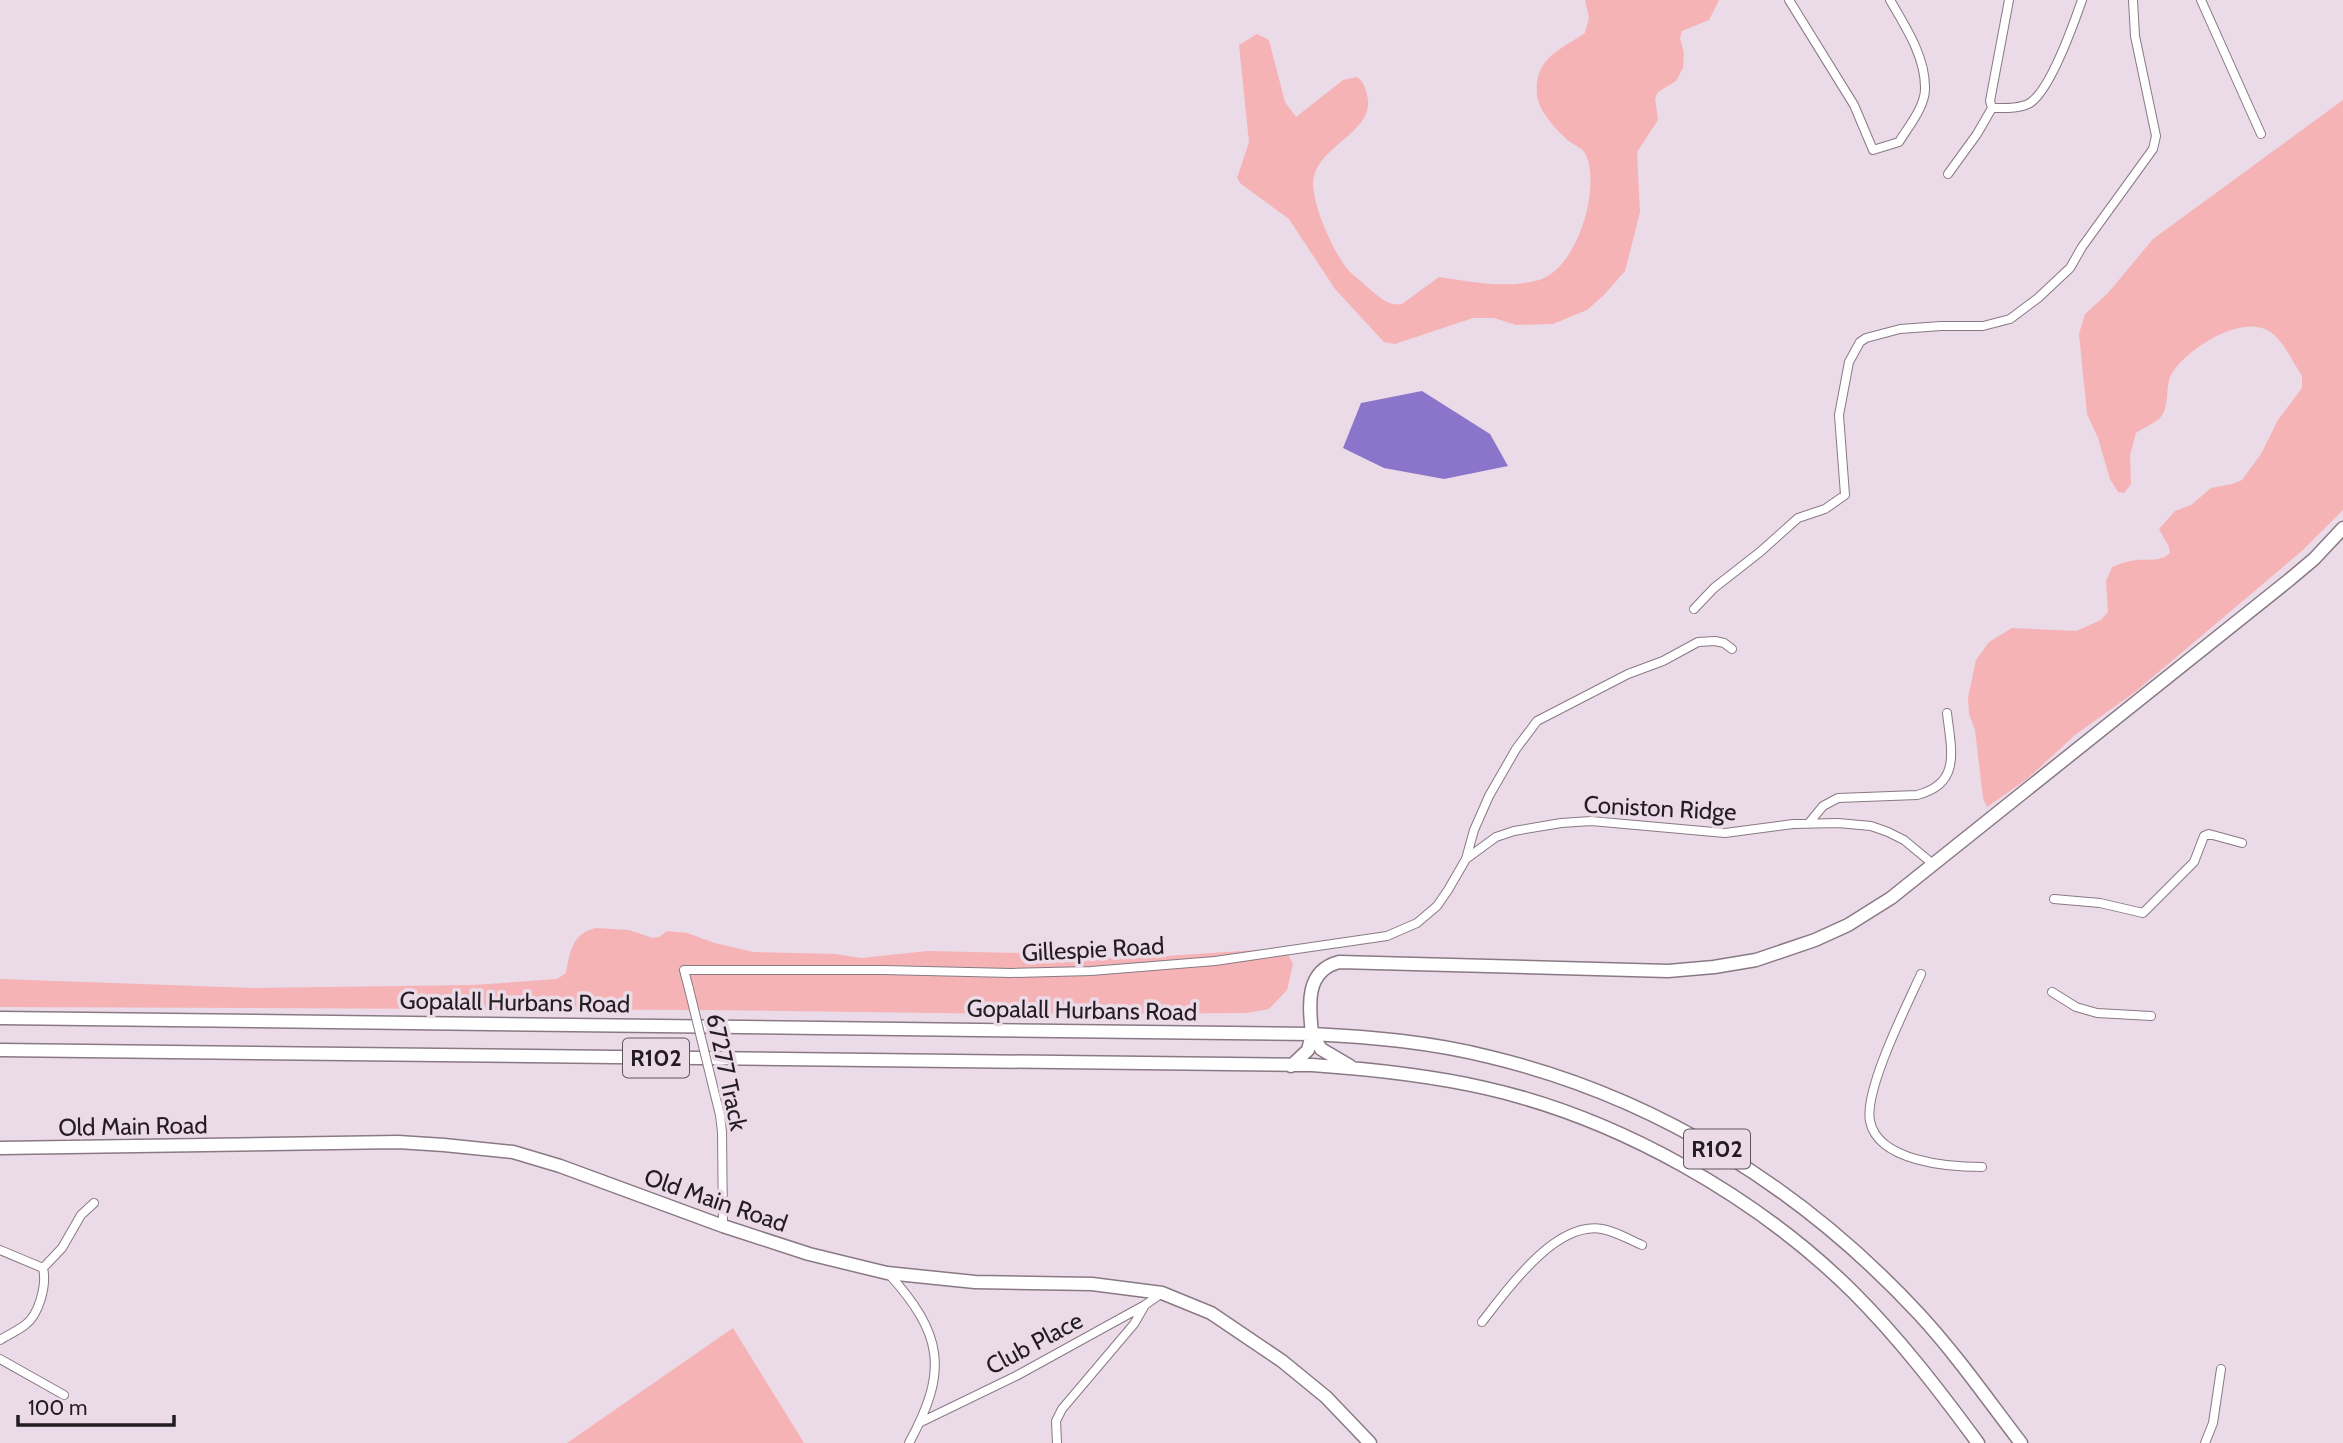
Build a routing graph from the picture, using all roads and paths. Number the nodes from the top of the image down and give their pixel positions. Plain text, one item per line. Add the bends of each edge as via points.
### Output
1 (1789, 0) edge
2 (1890, 0) edge
3 (2009, 0) edge
4 (2082, 0) edge
5 (2133, 0) edge
6 (2201, 0) edge
7 (1992, 108) junction
8 (2261, 134) dead end
9 (1948, 174) dead end
10 (2343, 528) edge
11 (1694, 609) dead end
12 (1732, 649) dead end
13 (1947, 713) dead end
14 (1809, 823) junction
15 (1474, 830) junction
16 (1491, 839) junction
17 (2242, 843) dead end
18 (1465, 859) junction
19 (1933, 864) junction
20 (2054, 900) dead end
21 (684, 970) joint
22 (1921, 974) dead end
23 (2052, 992) dead end
24 (2151, 1016) dead end
25 (0, 1018) edge
26 (1312, 1034) junction
27 (0, 1050) edge
28 (1291, 1066) junction
29 (1354, 1068) junction
30 (0, 1148) edge
31 (1982, 1167) dead end
32 (94, 1203) dead end
33 (723, 1226) junction
34 (1642, 1245) dead end
35 (0, 1250) edge
36 (43, 1268) junction
37 (887, 1273) junction
38 (1163, 1293) junction
39 (1145, 1305) junction
40 (1482, 1322) dead end
41 (0, 1340) edge
42 (0, 1359) edge
43 (2221, 1369) dead end
44 (64, 1395) dead end
45 (920, 1422) junction
46 (2207, 1440) edge
47 (909, 1443) edge
48 (1057, 1443) edge
49 (1370, 1443) edge
50 (1978, 1443) edge
51 (2021, 1443) edge

1 - 2 street via 1854,105 1873,150 1899,142 1926,89 1917,50
3 - 7 street
4 - 7 street via 2035,99 2016,107
5 - 11 street via 2156,136 2153,149 2070,268 2010,319 1983,326 1900,329 1860,342 1849,362 1839,415 1845,495 1825,509 1798,518
6 - 8 street
7 - 9 street
10 - 19 main road via 2289,580
12 - 15 street via 1715,641 1698,642 1542,717 1516,749
13 - 14 street via 1951,761 1943,783 1917,795 1838,798 1823,806
14 - 16 street, Coniston Ridge via 1725,833 1591,821 1536,827
14 - 19 street, Coniston Ridge via 1860,824 1888,832
15 - 16 street
15 - 18 street
16 - 18 street, Coniston Ridge
17 - 20 street via 2204,836 2194,862 2143,913 2100,903
18 - 21 street, Gillespie Road via 1437,906 1405,930 1287,952 1091,971
19 - 26 main road via 1891,898 1837,930 1755,960 1714,967 1668,971 1339,962 1321,969 1312,985
21 - 33 street, 67277 Track, bridge via 720,1115
22 - 31 street via 1881,1066 1870,1122 1877,1136 1902,1154 1925,1162
23 - 24 street via 2097,1013
25 - 26 main road, Gopalall Hurbans Road / R102
26 - 28 main road via 1308,1050
26 - 29 main road via 1321,1049
26 - 51 main road, Gopalall Hurbans Road / R102 via 1419,1043 1516,1063 1604,1093 1719,1150 1783,1192 1867,1262 1930,1328
27 - 28 main road, R102
28 - 29 main road, R102
29 - 50 main road, R102 via 1462,1084 1534,1102 1623,1136 1695,1173 1784,1233 1852,1291 1908,1352
30 - 33 main road, Old Main Road via 398,1142 491,1149 561,1166
32 - 36 street
33 - 37 main road, Old Main Road
34 - 40 street via 1602,1229 1586,1229 1557,1241 1535,1258
35 - 36 street
36 - 41 street via 36,1311 24,1326
37 - 38 main road, Old Main Road via 975,1282 1092,1284
37 - 45 street via 912,1301 933,1340 935,1374
38 - 39 street, Club Place
38 - 49 main road, Old Main Road via 1211,1313 1282,1361 1326,1397
39 - 45 street, Club Place
39 - 48 street via 1062,1409 1056,1421
42 - 44 street
43 - 46 street
45 - 47 street

